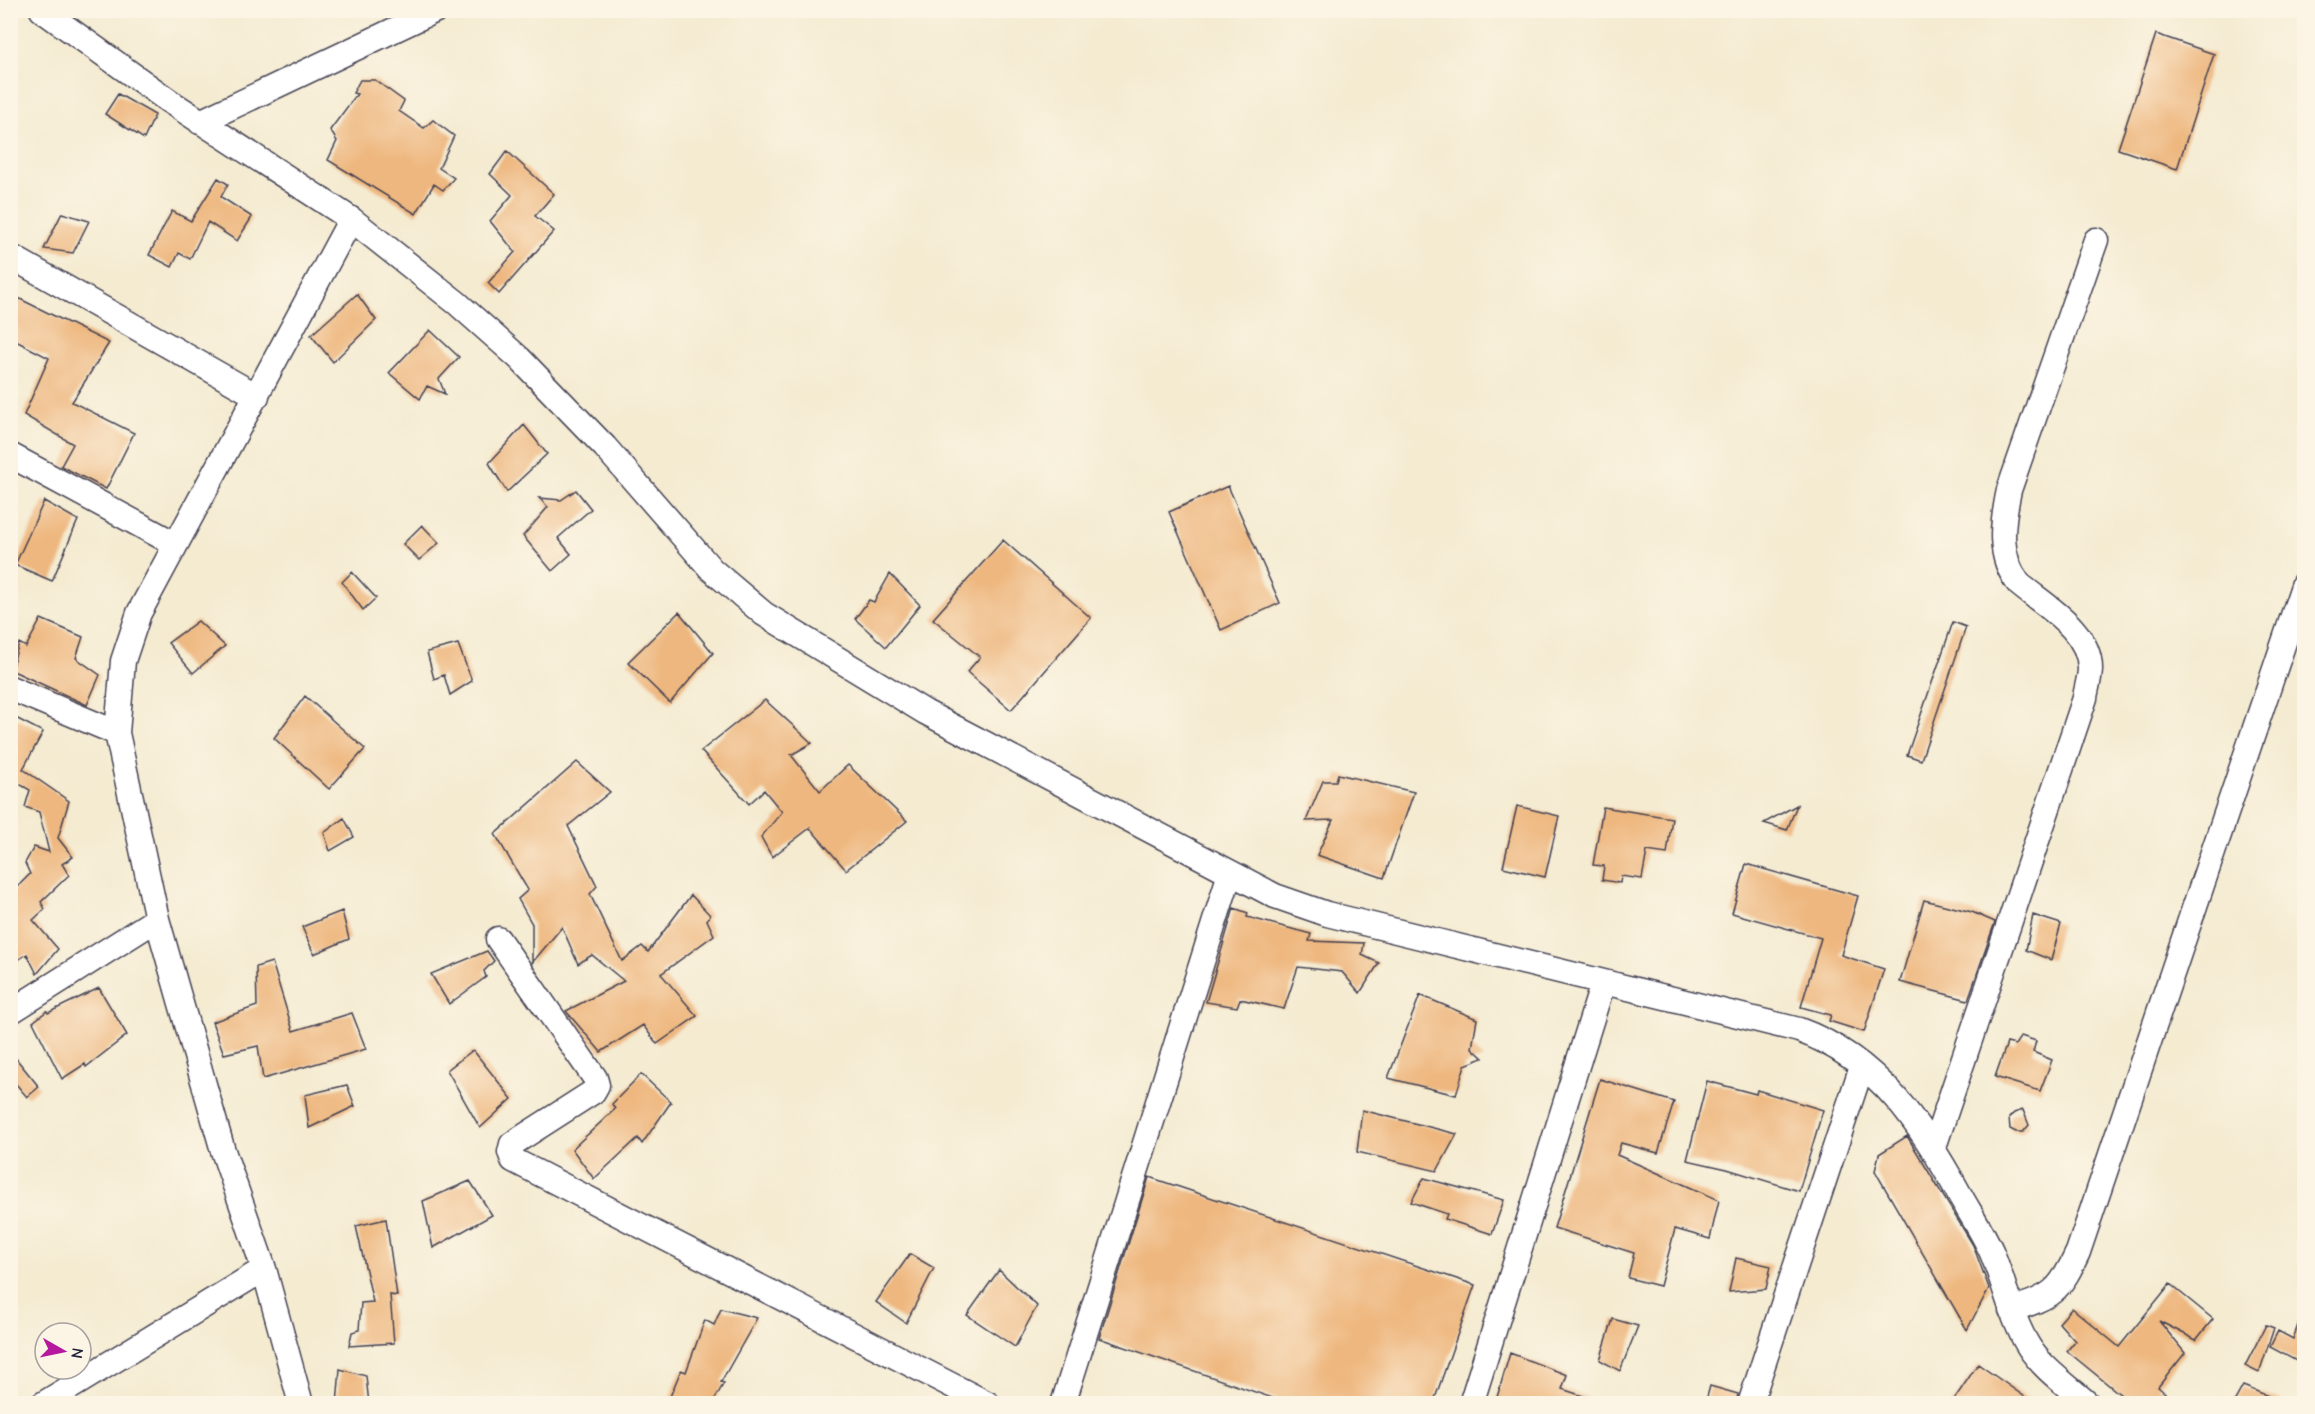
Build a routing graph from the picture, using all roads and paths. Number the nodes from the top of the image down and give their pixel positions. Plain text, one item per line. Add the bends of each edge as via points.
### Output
1 (42, 10) edge
2 (436, 10) edge
3 (200, 122) junction
4 (351, 219) junction
5 (2096, 240) dead end
6 (10, 256) edge
7 (257, 396) junction
8 (10, 455) edge
9 (175, 544) junction
10 (2304, 583) edge
11 (10, 688) edge
12 (117, 733) junction
13 (1230, 873) junction
14 (157, 920) junction
15 (498, 939) dead end
16 (1603, 984) junction
17 (10, 1012) edge
18 (1862, 1066) junction
19 (1934, 1148) junction
20 (264, 1269) junction
21 (2011, 1310) junction
22 (43, 1404) edge
23 (301, 1404) edge
24 (988, 1404) edge
25 (1063, 1404) edge
26 (1471, 1404) edge
27 (1750, 1404) edge
28 (2088, 1404) edge

1 - 3 street
2 - 3 street
3 - 4 street
4 - 7 street
4 - 13 street via 519,358 605,447 712,570 764,614 925,712
5 - 19 street via 2009,490 2002,538 2012,575 2078,635 2086,649 2090,669 2085,698
6 - 7 street
7 - 9 street
8 - 9 street
9 - 12 street via 131,631 123,661
10 - 21 street via 2078,1252 2060,1286 2050,1295
11 - 12 street
12 - 14 street
13 - 16 street via 1275,896 1327,914
13 - 25 street
14 - 17 street
14 - 20 street via 223,1151
15 - 24 street via 597,1085 593,1092 512,1144 513,1160
16 - 18 street via 1799,1030 1822,1039
16 - 26 street
18 - 19 street via 1919,1125
18 - 27 street
19 - 21 street via 1992,1252
20 - 22 street
20 - 23 street
21 - 28 street via 2030,1348

